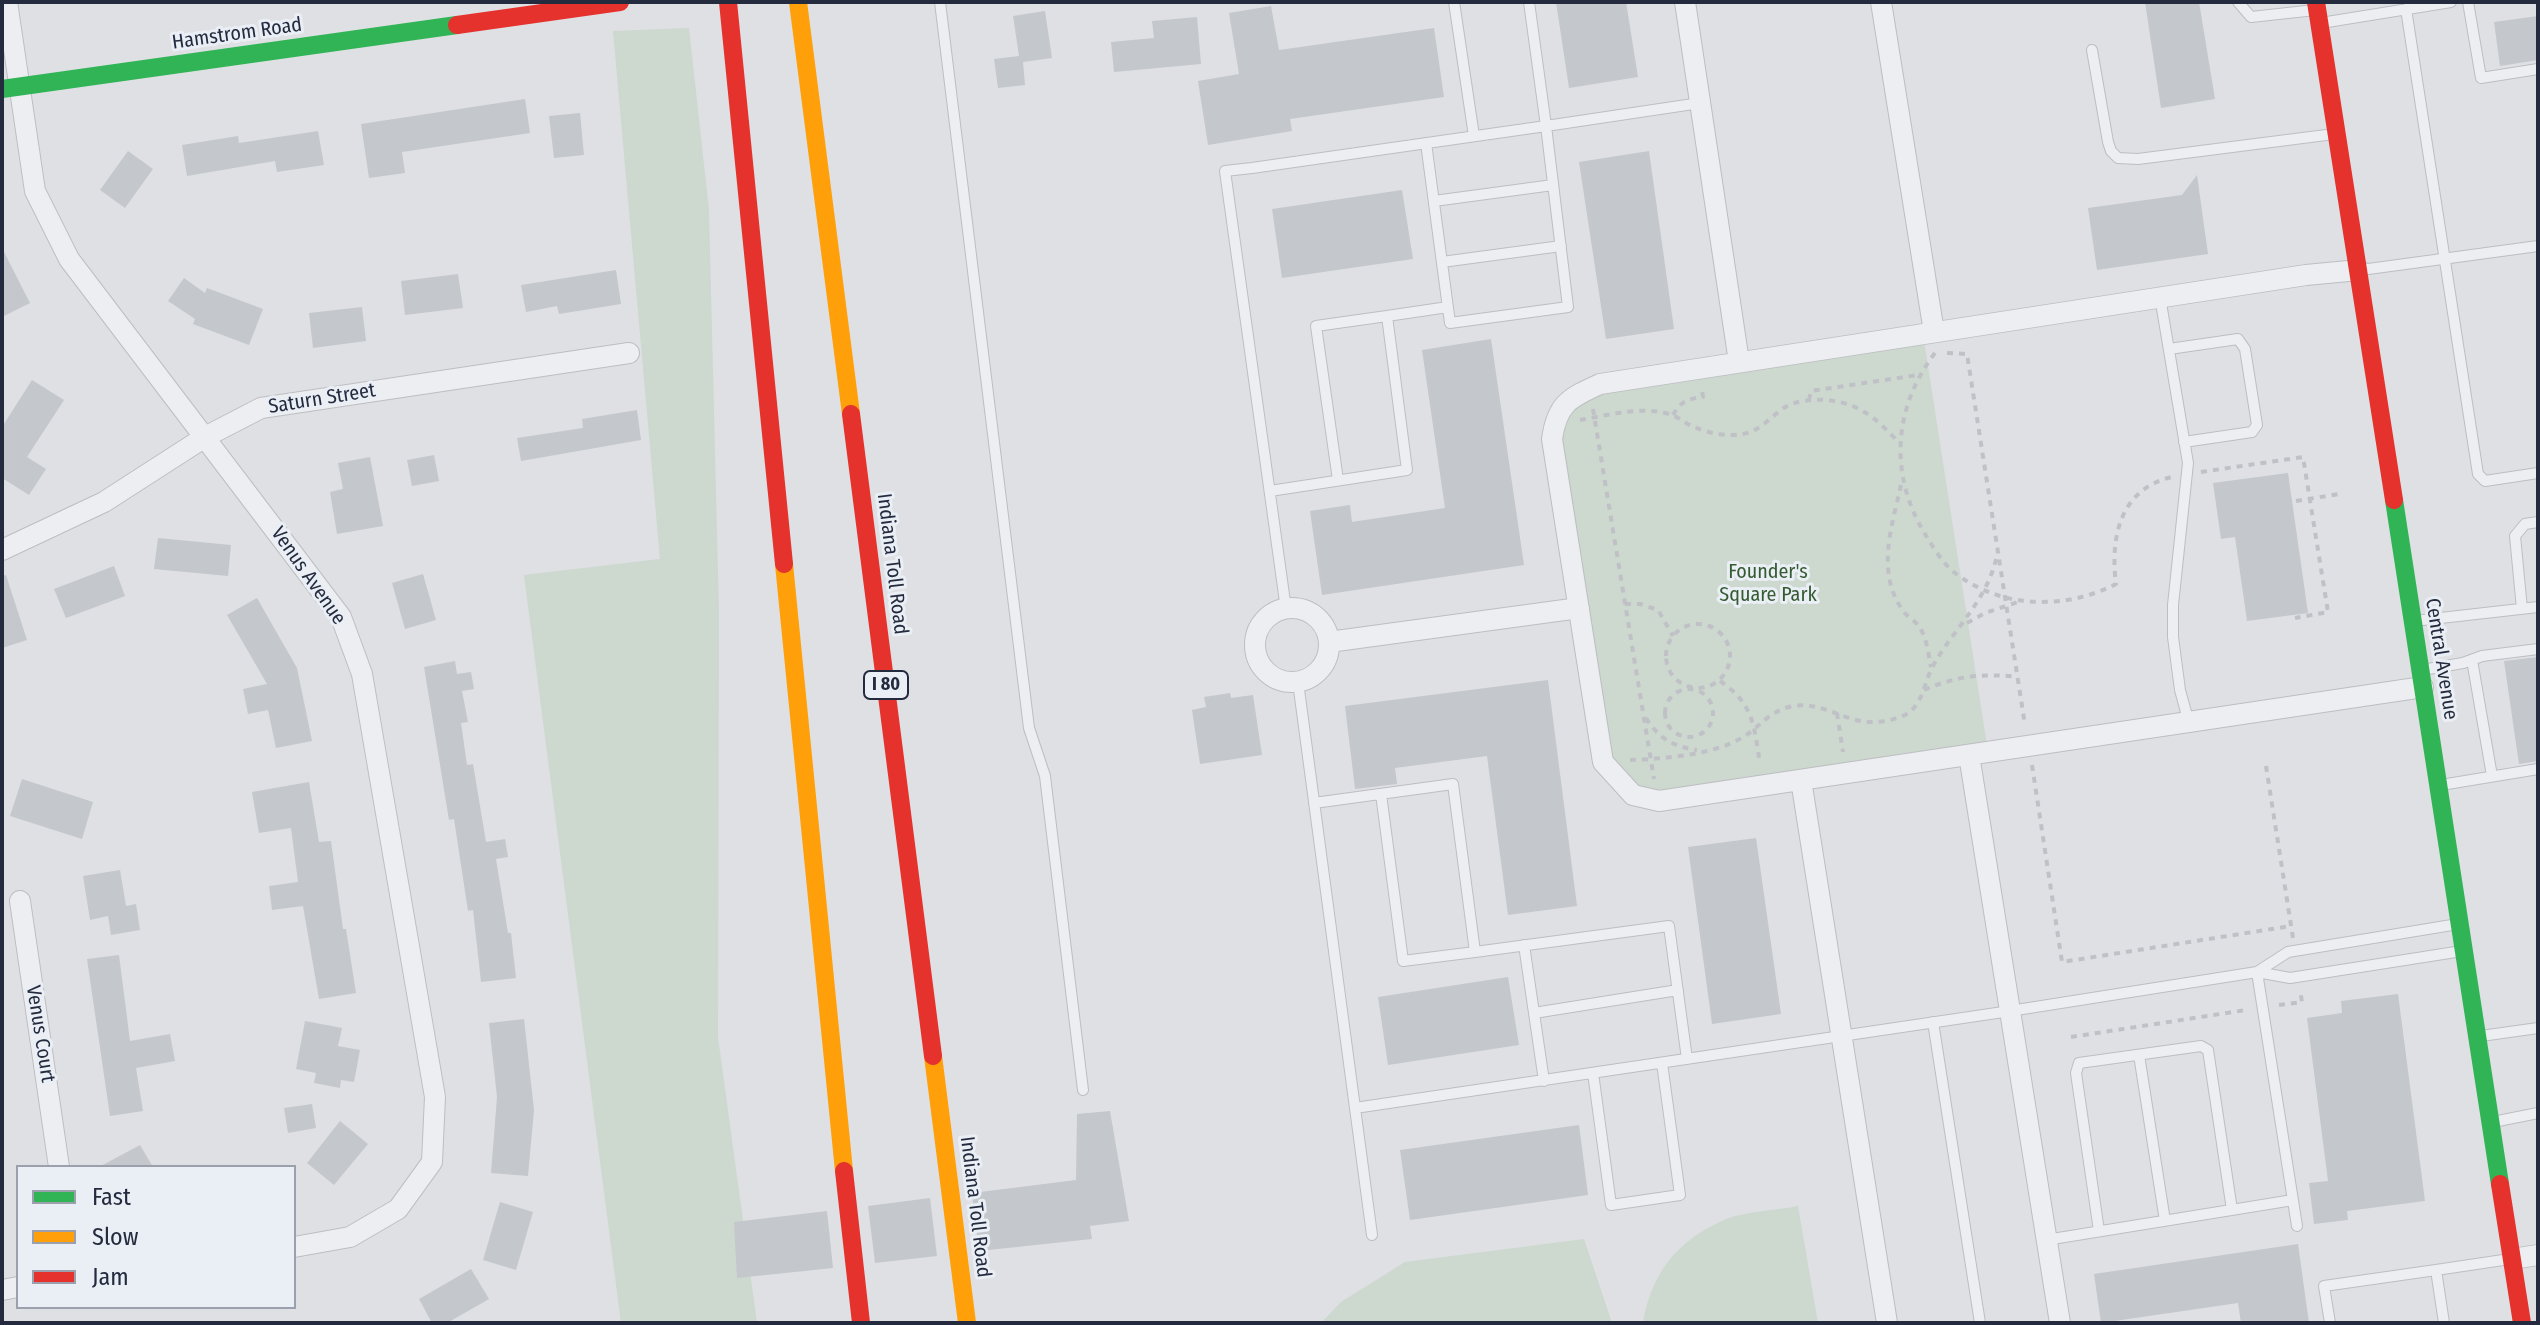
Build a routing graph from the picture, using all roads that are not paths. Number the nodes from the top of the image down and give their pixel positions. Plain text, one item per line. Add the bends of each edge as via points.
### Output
1 (7, 2) edge
2 (620, 2) edge
3 (728, 2) edge
4 (798, 2) edge
5 (940, 2) edge
6 (1454, 2) edge
7 (1529, 2) edge
8 (1685, 2) edge
9 (1881, 2) edge
10 (2238, 2) edge
11 (2451, 2) edge
12 (2468, 2) edge
13 (2406, 9) junction
14 (2317, 12) edge
15 (2092, 50) dead end
16 (2538, 69) edge
17 (11, 88) edge
18 (1700, 103) junction
19 (1546, 126) junction
20 (2336, 134) junction
21 (1474, 136) junction
22 (1426, 143) junction
23 (1553, 185) junction
24 (1434, 201) junction
25 (1561, 246) junction
26 (2538, 246) edge
27 (2446, 258) junction
28 (1442, 262) junction
29 (2359, 270) junction
30 (2160, 297) junction
31 (1448, 307) junction
32 (1387, 316) junction
33 (1934, 332) junction
34 (2169, 349) junction
35 (629, 353) dead end
36 (1739, 362) junction
37 (205, 437) junction
38 (2184, 442) junction
39 (2538, 473) edge
40 (1338, 480) junction
41 (1270, 491) junction
42 (2538, 522) edge
43 (2, 550) edge
44 (2538, 607) edge
45 (1579, 608) junction
46 (1286, 609) junction
47 (2522, 609) junction
48 (2412, 621) junction
49 (1329, 642) junction
50 (2538, 649) edge
51 (2472, 660) junction
52 (2421, 679) junction
53 (1298, 682) junction
54 (2189, 723) junction
55 (1969, 755) junction
56 (2538, 769) edge
57 (2492, 776) junction
58 (1801, 780) junction
59 (2438, 785) junction
60 (1381, 794) junction
61 (1314, 803) junction
62 (20, 901) dead end
63 (2460, 924) junction
64 (1524, 945) junction
65 (2464, 951) junction
66 (1475, 952) junction
67 (2257, 972) junction
68 (1678, 990) junction
69 (2010, 1011) junction
70 (1534, 1013) junction
71 (1933, 1022) junction
72 (2538, 1028) edge
73 (1841, 1036) junction
74 (2478, 1037) junction
75 (2139, 1055) junction
76 (1687, 1059) junction
77 (1662, 1063) junction
78 (1593, 1073) junction
79 (1544, 1081) junction
80 (1083, 1090) dead end
81 (1355, 1108) junction
82 (2538, 1113) edge
83 (2491, 1122) junction
84 (59, 1165) edge
85 (2293, 1200) junction
86 (2232, 1210) junction
87 (2165, 1221) junction
88 (2297, 1226) dead end
89 (2099, 1231) junction
90 (1372, 1235) dead end
91 (2046, 1240) junction
92 (296, 1247) edge
93 (2538, 1255) edge
94 (2512, 1259) junction
95 (2436, 1270) junction
96 (861, 1323) edge
97 (967, 1323) edge
98 (1887, 1323) edge
99 (1980, 1323) edge
100 (2060, 1323) edge
101 (2330, 1323) edge
102 (2444, 1323) edge
103 (2522, 1323) edge

1 - 17 street, Venus Avenue
2 - 17 main road, Hamstrom Road
3 - 96 main road
4 - 97 main road, Indiana Toll Road / I 80
5 - 80 lane via 1029,728 1045,776
6 - 21 lane
7 - 19 lane
8 - 18 street
9 - 33 street
10 - 14 lane via 2251,17
11 - 13 lane
12 - 16 lane via 2481,78
13 - 14 lane
13 - 27 lane
14 - 20 main road, Central Avenue
15 - 20 lane via 2108,142 2118,158
17 - 37 street, Venus Avenue via 35,191 69,259
18 - 19 lane
18 - 36 street
19 - 21 lane
19 - 23 lane
20 - 29 main road, Central Avenue
21 - 22 lane
22 - 24 lane
22 - 41 lane via 1225,171
23 - 24 lane
23 - 25 lane
24 - 28 lane
25 - 28 lane
25 - 31 lane via 1568,307 1450,323
26 - 27 lane
27 - 29 lane
27 - 39 lane via 2478,474 2485,481
28 - 31 lane
29 - 30 street
29 - 48 main road, Central Avenue
30 - 33 street
30 - 34 lane
31 - 32 lane
32 - 40 lane via 1407,470
32 - 40 lane via 1316,326
33 - 36 street
34 - 38 lane
34 - 38 lane via 2238,339 2245,349 2257,425 2252,432
35 - 37 street, Saturn Street via 261,408
36 - 45 street via 1600,384 1571,398 1555,420 1552,439
37 - 43 street, Saturn Street via 104,502
37 - 92 street, Venus Avenue via 341,617 362,674 435,1097 432,1162 398,1209 350,1237
38 - 54 lane via 2188,463 2173,637
40 - 41 lane
41 - 46 lane
42 - 47 lane via 2525,524 2515,536
44 - 47 lane
45 - 49 street
45 - 58 street via 1603,762 1633,795 1659,801
46 - 49 street via 1319,620
46 - 53 street via 1266,619 1255,651 1266,672
47 - 48 lane
48 - 52 main road, Central Avenue
49 - 53 street via 1324,663
50 - 51 lane
51 - 52 lane
51 - 57 lane
52 - 54 street
52 - 59 main road, Central Avenue
53 - 61 lane
54 - 55 street
55 - 58 street
55 - 69 street
56 - 57 lane
57 - 59 lane
58 - 73 street
59 - 63 main road, Central Avenue
60 - 61 lane
60 - 66 lane via 1403,961
60 - 66 lane via 1453,784
61 - 81 lane
62 - 84 street, Venus Court
63 - 65 main road, Central Avenue
63 - 67 lane via 2288,952
64 - 66 lane
64 - 68 lane via 1669,926
64 - 70 lane
65 - 67 lane via 2290,978
65 - 74 main road, Central Avenue
67 - 69 lane
67 - 85 lane
68 - 70 lane
68 - 76 lane
69 - 71 lane
69 - 91 street
70 - 79 lane
71 - 73 lane
71 - 99 lane
72 - 74 lane
73 - 76 lane
73 - 98 street
74 - 83 main road, Central Avenue
75 - 86 lane via 2201,1046 2208,1050
75 - 87 lane
75 - 89 lane via 2079,1063 2076,1073
76 - 77 lane
77 - 78 lane
77 - 78 lane via 1680,1195 1611,1205
78 - 79 lane
79 - 81 lane
81 - 90 lane
82 - 83 lane
83 - 94 main road, Central Avenue
85 - 86 lane
85 - 88 lane
86 - 87 lane
87 - 89 lane
89 - 91 lane
91 - 100 street
93 - 94 street
94 - 95 lane
94 - 103 main road, Central Avenue
95 - 101 lane via 2324,1286
95 - 102 lane

